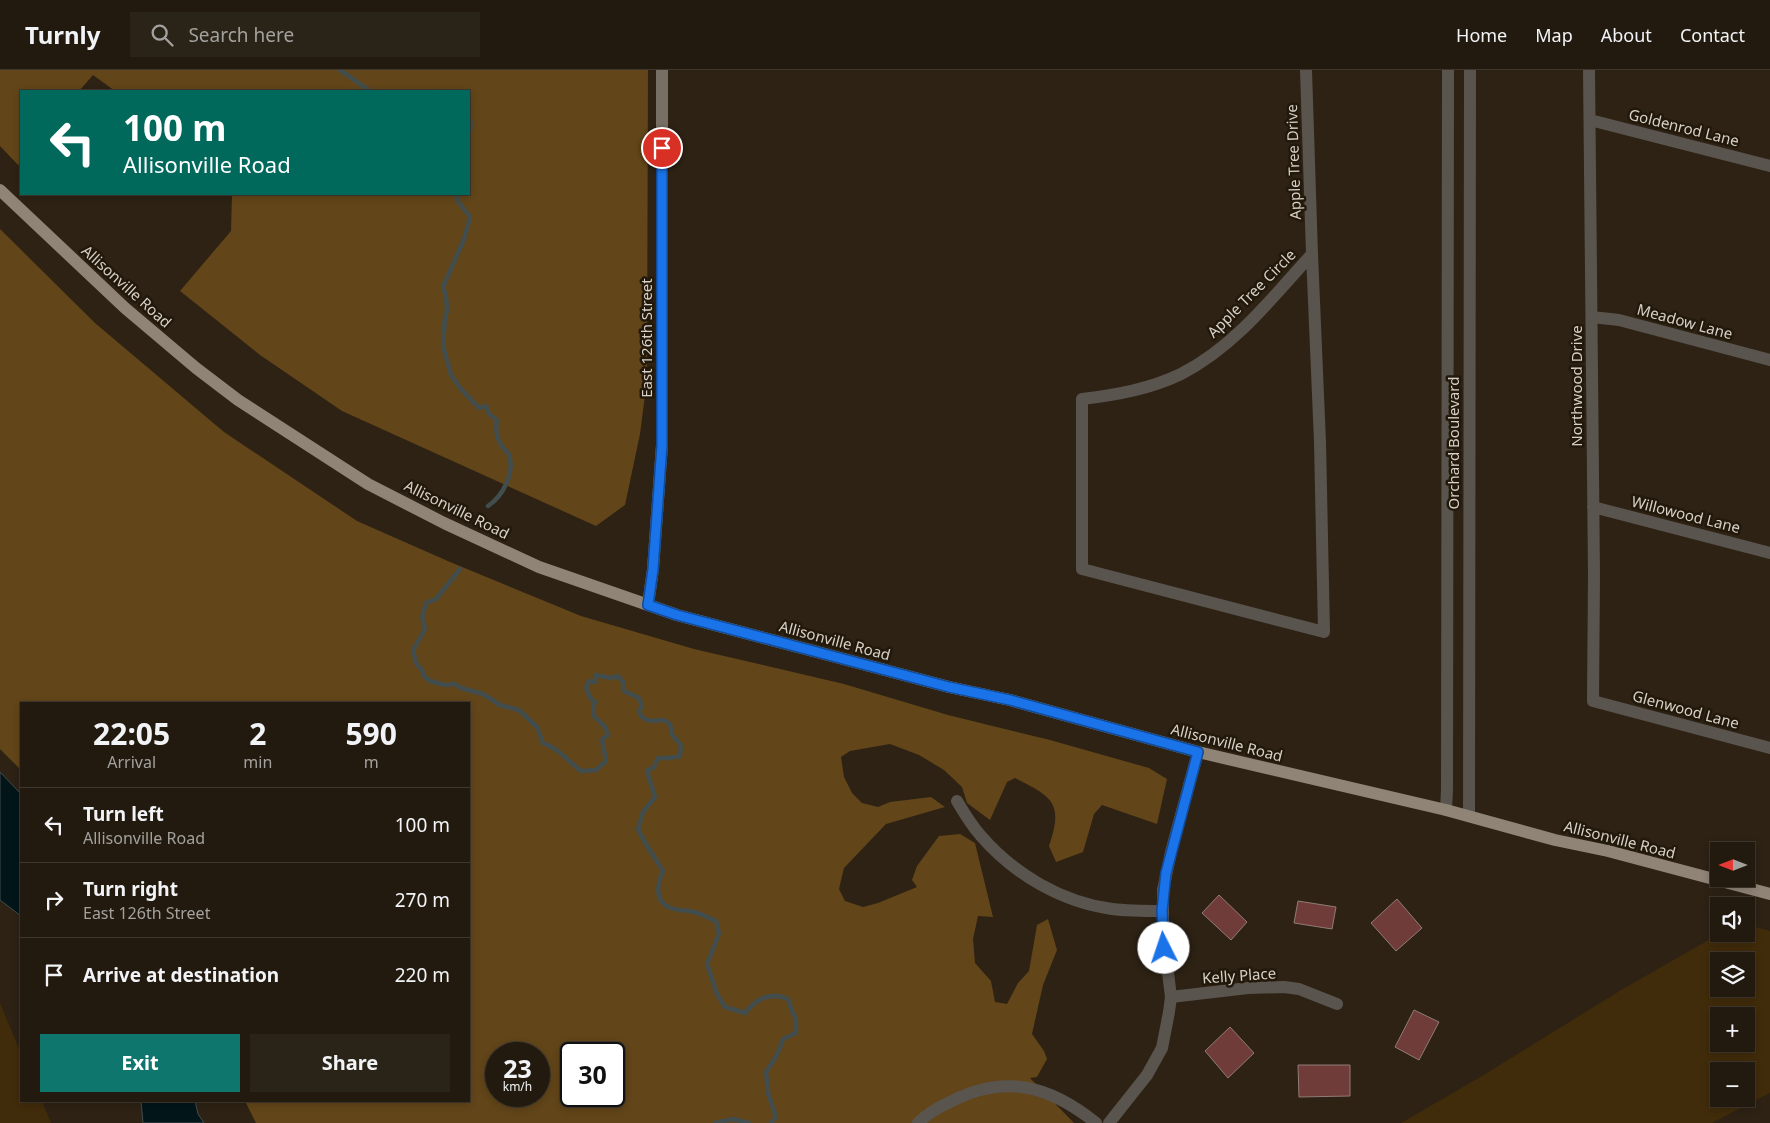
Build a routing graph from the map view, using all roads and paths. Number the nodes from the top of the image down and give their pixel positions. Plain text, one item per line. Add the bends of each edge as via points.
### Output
1 (662, 70) edge
2 (1306, 70) edge
3 (1448, 70) edge
4 (1470, 70) edge
5 (1589, 70) edge
6 (1590, 120) junction
7 (1770, 166) edge
8 (0, 190) edge
9 (1312, 254) junction
10 (1592, 317) junction
11 (1770, 360) edge
12 (1593, 507) junction
13 (1770, 553) edge
14 (648, 605) junction
15 (1593, 701) joint
16 (1770, 748) edge
17 (1198, 752) junction
18 (957, 801) dead end
19 (1446, 810) junction
20 (1469, 816) junction
21 (1770, 894) edge
22 (1162, 911) junction
23 (1170, 997) junction
24 (1338, 1004) dead end
25 (918, 1123) edge
26 (1096, 1123) edge
27 (1109, 1123) edge

1 - 14 main road, East 126th Street via 662,445
2 - 9 street, Apple Tree Drive
3 - 19 street, Orchard Boulevard
4 - 20 street, Orchard Boulevard
5 - 6 street, Northwood Drive
6 - 7 street, Goldenrod Lane
6 - 10 street, Northwood Drive
8 - 14 main road, Allisonville Road via 125,308 196,368 298,440 368,484 444,523 539,567
9 - 9 street, Apple Tree Circle via 1250,322 1198,364 1138,390 1082,399 1082,569 1324,632
10 - 11 street, Meadow Lane via 1619,320
10 - 12 street, Northwood Drive
12 - 13 street, Willowood Lane
12 - 15 street, Northwood Drive
14 - 17 main road, Allisonville Road
15 - 16 street, Glenwood Lane
17 - 19 main road, Allisonville Road
17 - 22 street via 1168,866
18 - 22 street via 979,834 999,856 1044,887 1110,909
19 - 20 main road, Allisonville Road
20 - 21 main road, Allisonville Road
22 - 23 street
23 - 24 street, Kelly Place via 1284,987 1299,989
23 - 27 street via 1162,1048 1148,1075
25 - 26 street via 966,1094 1004,1086 1039,1090 1057,1097

